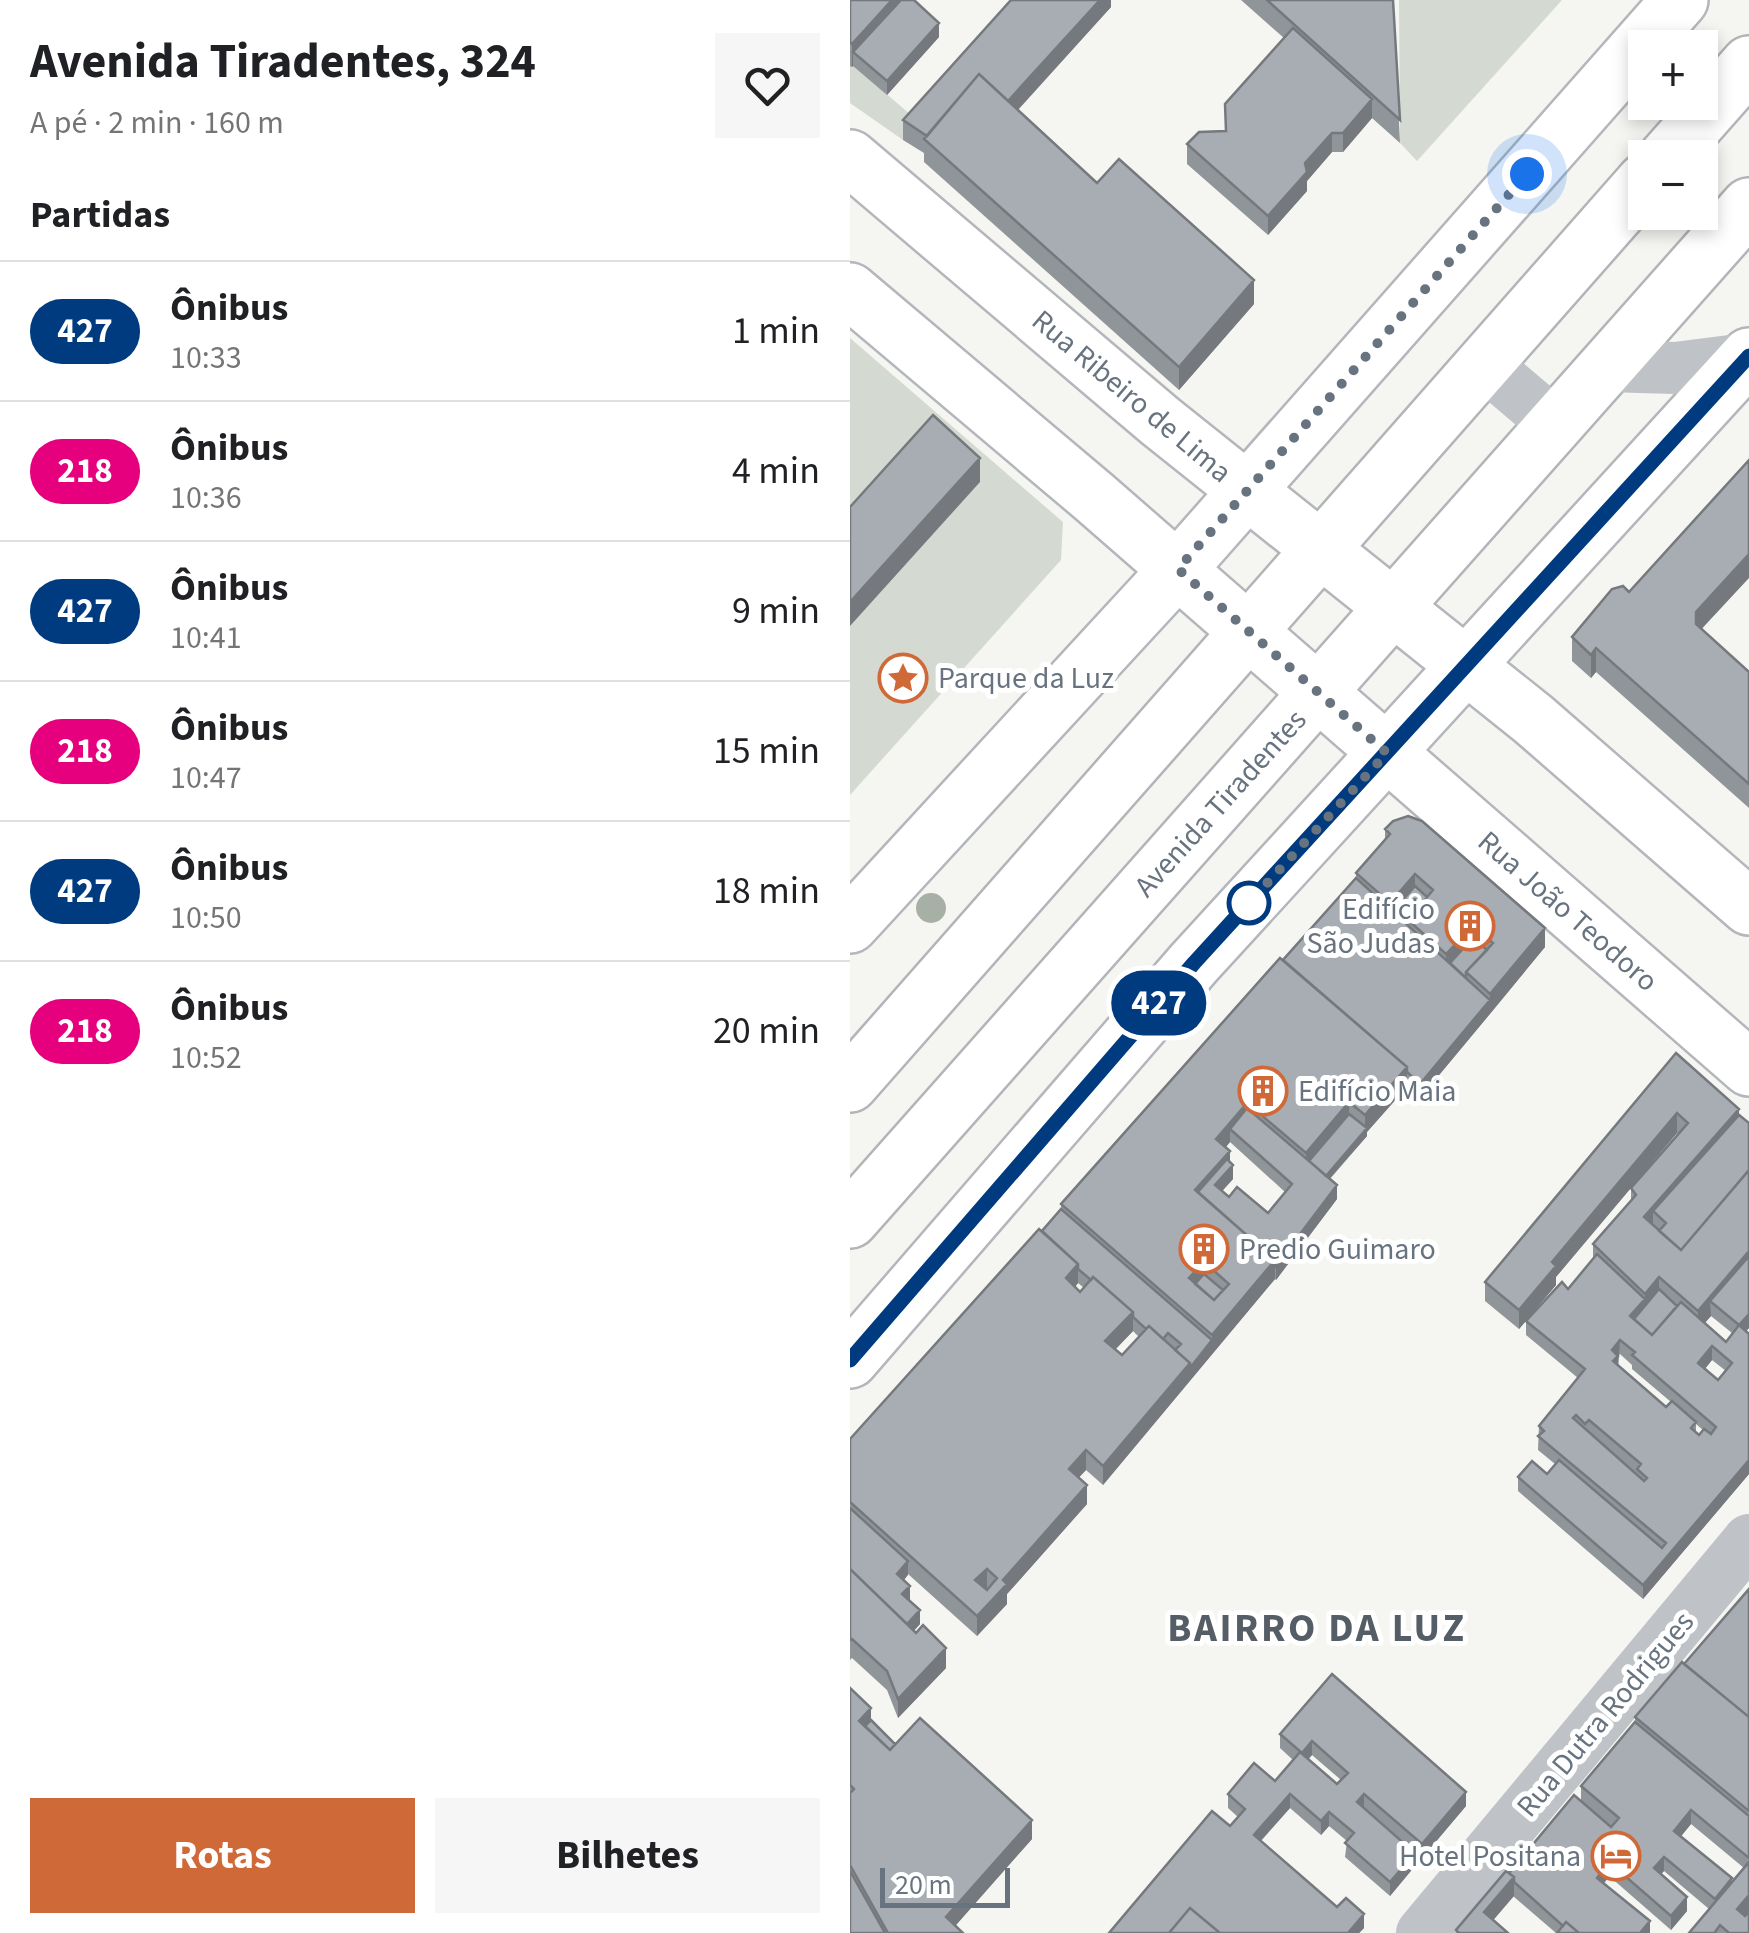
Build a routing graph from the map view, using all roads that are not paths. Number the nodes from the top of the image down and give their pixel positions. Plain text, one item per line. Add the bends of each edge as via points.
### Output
1 (1680, 0) edge
2 (1749, 64) edge
3 (1682, 140) edge
4 (850, 158) edge
5 (1628, 199) edge
6 (1749, 206) edge
7 (850, 291) edge
8 (1748, 358) edge
9 (1482, 363) junction
10 (1606, 366) junction
11 (1555, 424) junction
12 (1246, 491) junction
13 (1319, 548) junction
14 (1178, 569) junction
15 (1393, 604) junction
16 (1247, 631) junction
17 (1466, 664) junction
18 (1318, 693) junction
19 (1387, 753) junction
20 (1749, 907) edge
21 (850, 925) edge
22 (1749, 1068) edge
23 (850, 1084) edge
24 (850, 1220) edge
25 (850, 1360) edge
26 (1749, 1540) edge
27 (1422, 1933) edge

1 - 12 main road
2 - 3 main road
4 - 12 main road, Rua Ribeiro de Lima
5 - 9 main road
6 - 10 main road, Avenida Tiradentes
7 - 14 main road
8 - 10 street via 1676,368
8 - 17 main road
9 - 11 street
9 - 13 main road
10 - 11 main road, Avenida Tiradentes
11 - 15 main road, Avenida Tiradentes
12 - 13 main road, Rua Ribeiro de Lima
12 - 14 main road
13 - 15 main road, Rua Ribeiro de Lima
13 - 16 main road
14 - 16 main road
14 - 21 main road
15 - 17 main road, Rua Ribeiro de Lima
15 - 18 main road, Avenida Tiradentes
16 - 18 main road
16 - 23 main road
17 - 19 main road
17 - 20 main road
18 - 19 main road
18 - 24 main road, Avenida Tiradentes
19 - 22 main road, Rua João Teodoro
19 - 25 main road via 1194,963
26 - 27 street, Rua Dutra Rodrigues

